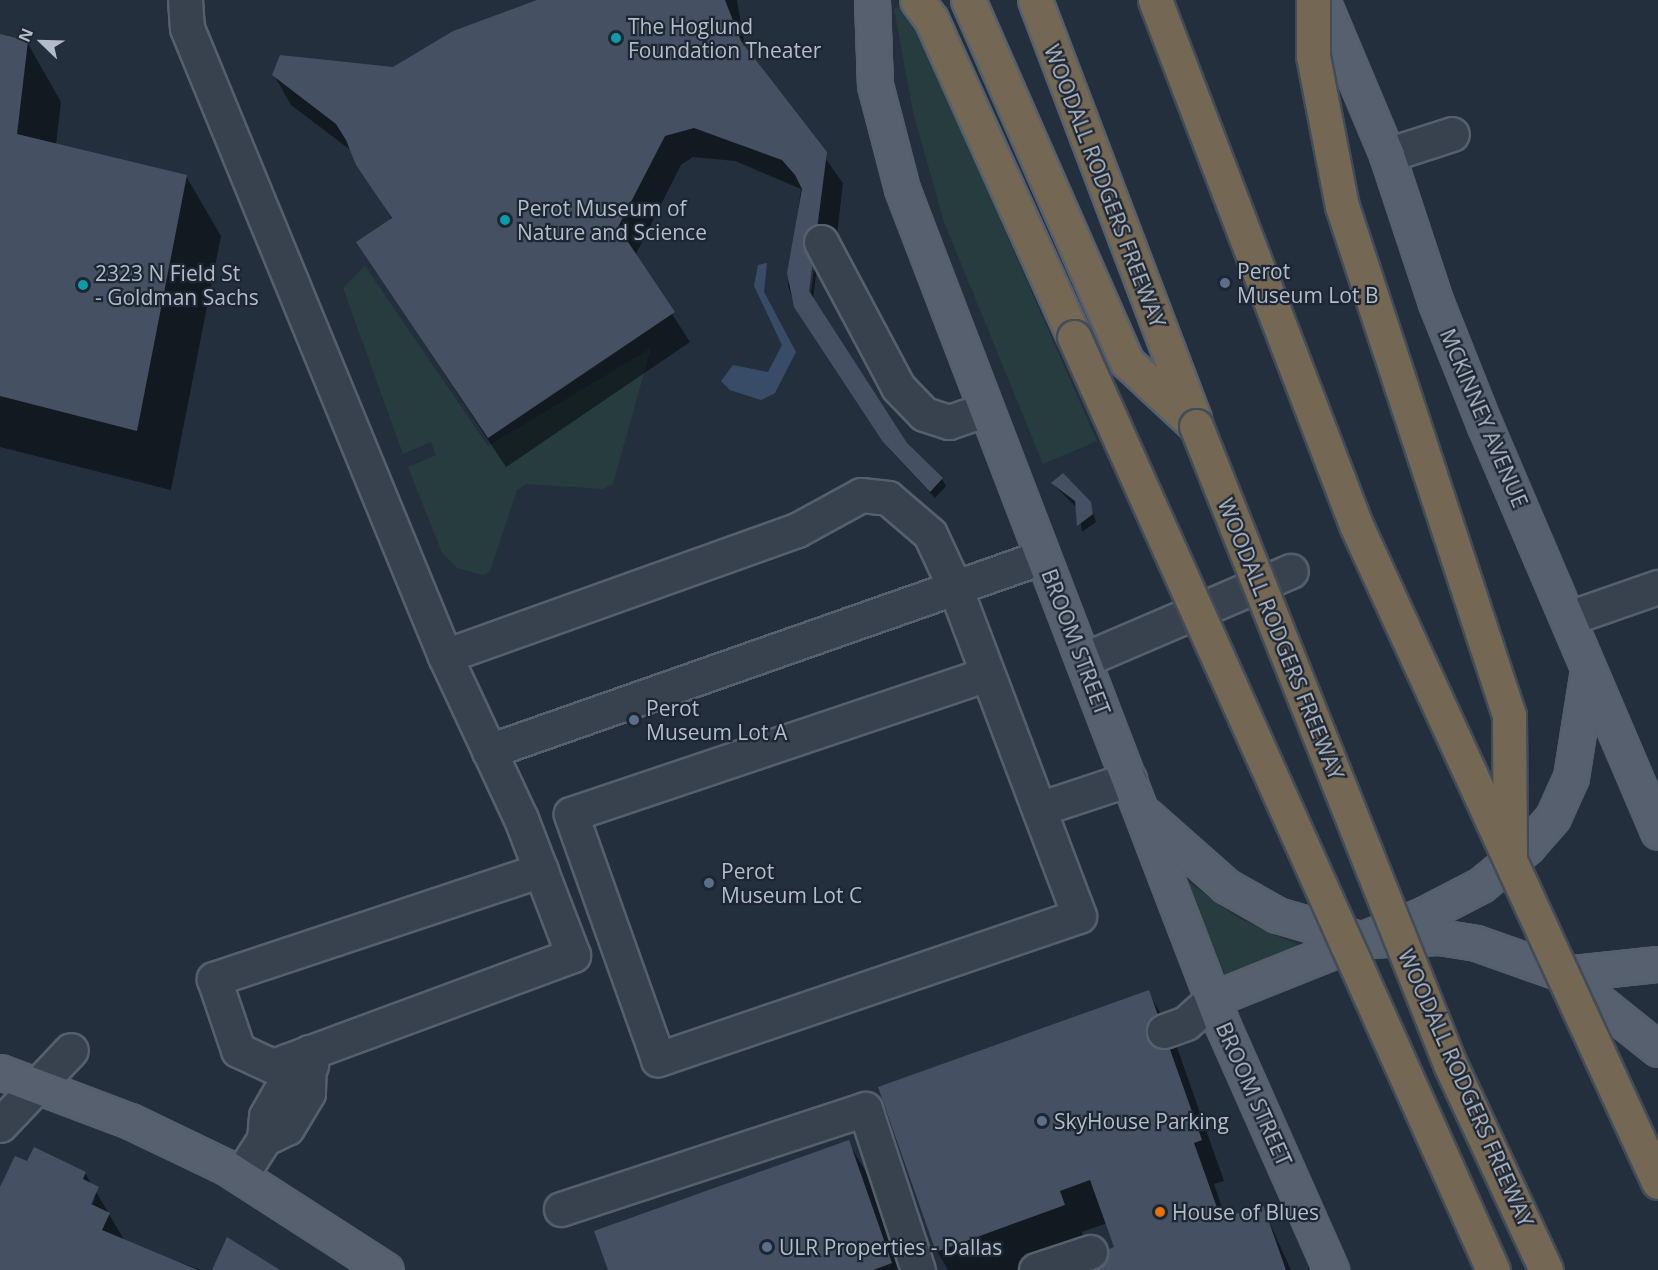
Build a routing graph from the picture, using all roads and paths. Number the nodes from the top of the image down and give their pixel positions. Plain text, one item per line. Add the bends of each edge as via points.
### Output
1 (185, 0) edge
2 (872, 0) edge
3 (917, 0) edge
4 (968, 0) edge
5 (1035, 0) edge
6 (1155, 0) edge
7 (1313, 0) edge
8 (1322, 0) edge
9 (1452, 134) dead end
10 (1387, 155) junction
11 (821, 242) dead end
12 (986, 409) junction
13 (1196, 426) junction
14 (1042, 557) junction
15 (1291, 571) dead end
16 (1658, 587) edge
17 (956, 590) junction
18 (1569, 618) junction
19 (445, 656) junction
20 (1083, 660) junction
21 (1588, 670) junction
22 (986, 674) junction
23 (489, 751) junction
24 (1129, 779) junction
25 (1039, 809) junction
26 (1141, 811) junction
27 (1656, 824) edge
28 (1510, 868) junction
29 (541, 870) junction
30 (1363, 940) junction
31 (1658, 964) edge
32 (1564, 974) junction
33 (1213, 999) junction
34 (1164, 1031) dead end
35 (1658, 1049) edge
36 (71, 1050) dead end
37 (310, 1058) junction
38 (0, 1072) edge
39 (34, 1084) junction
40 (0, 1125) edge
41 (241, 1175) junction
42 (1658, 1182) edge
43 (561, 1209) dead end
44 (1090, 1252) dead end
45 (386, 1270) edge
46 (918, 1270) edge
47 (1036, 1270) edge
48 (1331, 1270) edge
49 (1493, 1270) edge
50 (1546, 1270) edge

1 - 19 street via 187,28
2 - 12 main road, BROOM STREET via 875,85 891,156
3 - 49 highway, bridge via 932,19
4 - 13 highway via 1127,362
5 - 13 highway, WOODALL RODGERS FREEWAY
6 - 28 highway, bridge via 1356,525
7 - 28 highway, bridge via 1313,56 1342,206 1509,715
8 - 10 main road, MCKINNEY AVENUE
9 - 10 street
10 - 18 main road, MCKINNEY AVENUE via 1440,314
11 - 12 street via 898,387 911,401 924,414 950,422
12 - 14 main road, BROOM STREET
13 - 50 highway, WOODALL RODGERS FREEWAY, bridge via 1450,1064
14 - 17 street
14 - 20 main road, BROOM STREET
15 - 20 street
16 - 18 street
17 - 19 street via 930,534 875,493 797,530
17 - 22 street
17 - 23 street
18 - 21 main road, MCKINNEY AVENUE
19 - 23 street
20 - 24 main road, BROOM STREET
21 - 27 main road, MCKINNEY AVENUE
21 - 30 main road via 1571,777 1553,817 1481,885
22 - 25 street
22 - 25 street via 571,814 658,1059 1079,916
23 - 29 street
24 - 25 street
24 - 26 main road, BROOM STREET
26 - 30 main road via 1202,868 1251,902 1304,926
26 - 33 main road, BROOM STREET
28 - 42 highway, bridge
29 - 37 street via 573,955
29 - 37 street via 214,979 238,1050 249,1059 273,1066
30 - 32 main road via 1439,937 1476,943
30 - 33 main road
31 - 32 main road
32 - 35 main road
33 - 34 street via 1186,1023
33 - 48 main road, BROOM STREET
36 - 39 street
37 - 41 street via 287,1079 266,1116 264,1139
38 - 39 main road
39 - 40 street
39 - 41 main road via 141,1125
41 - 45 main road
43 - 46 street via 874,1105
44 - 47 street

